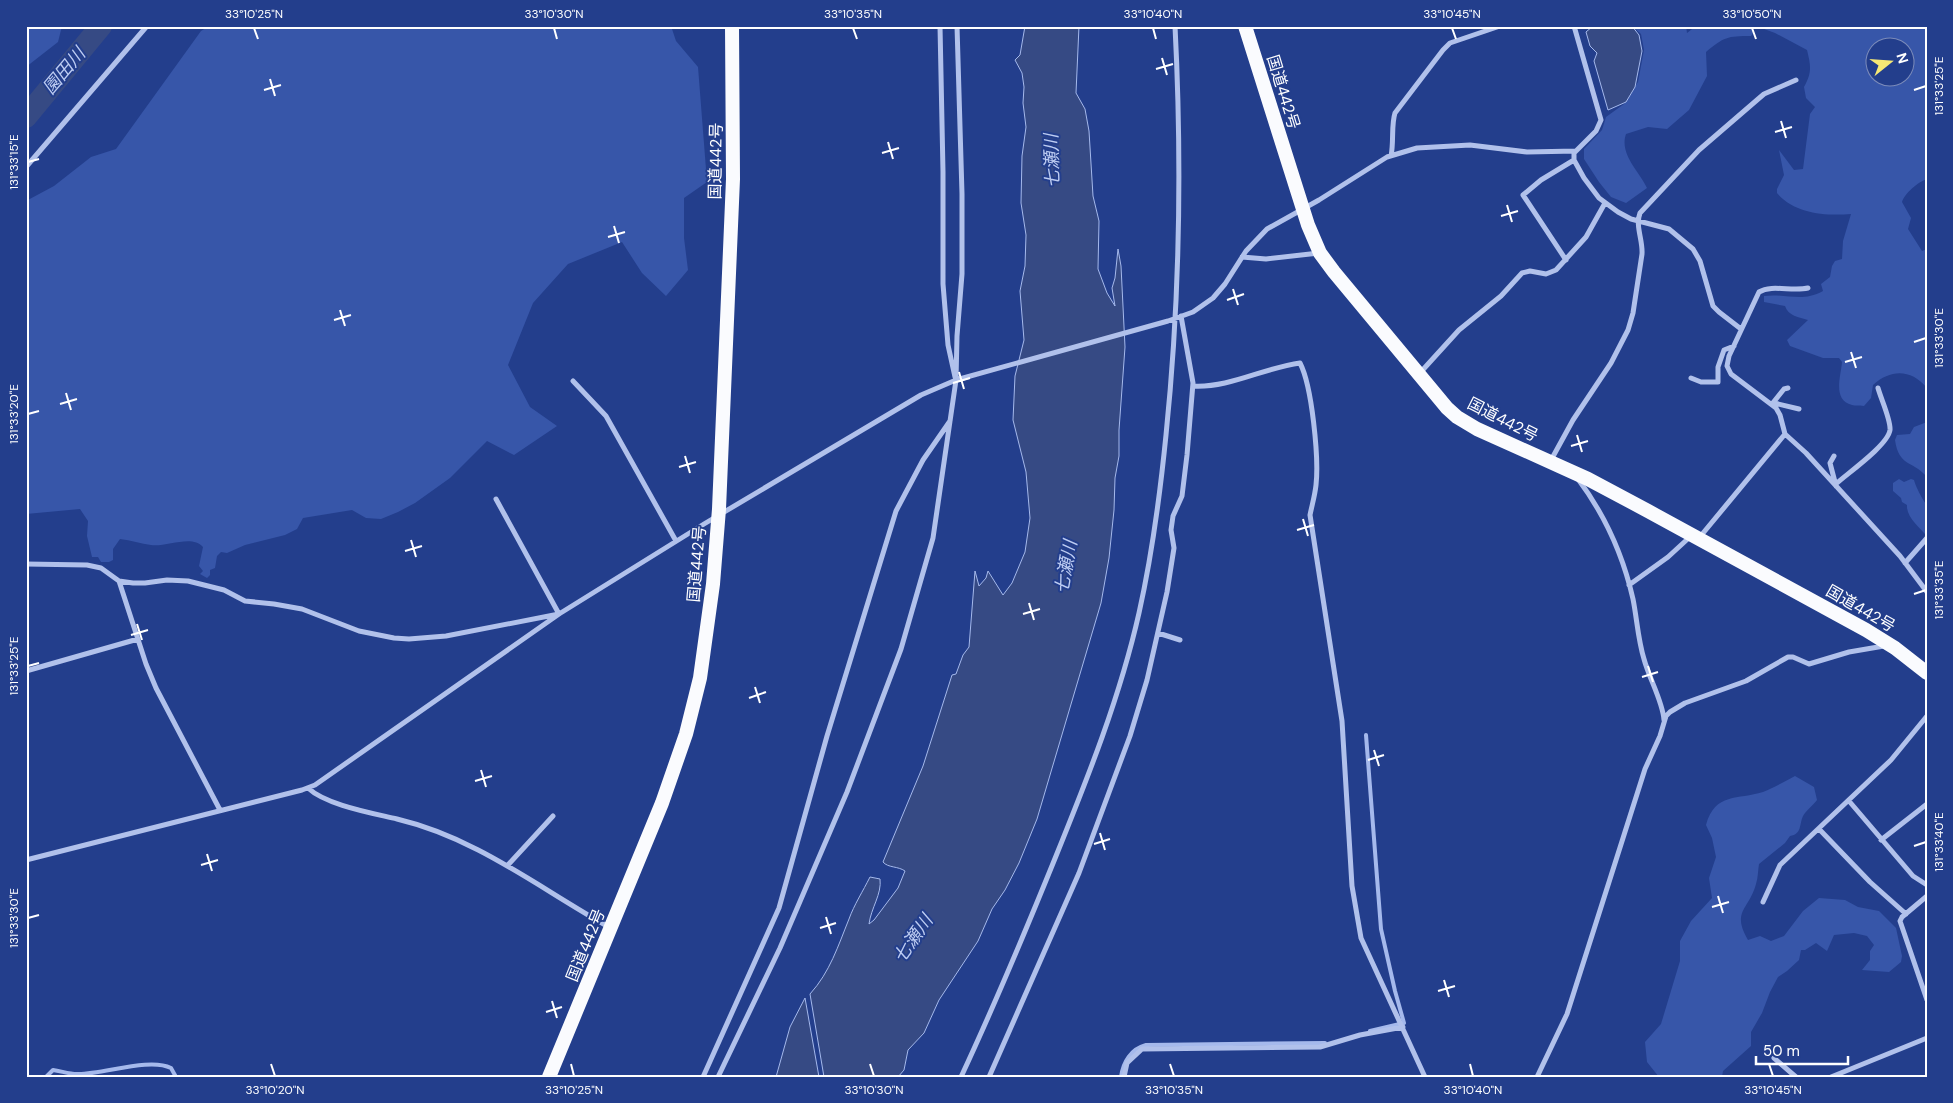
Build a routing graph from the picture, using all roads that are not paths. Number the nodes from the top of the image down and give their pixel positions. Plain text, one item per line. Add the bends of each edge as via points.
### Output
1 (147, 26) edge
2 (732, 26) edge
3 (940, 26) edge
4 (957, 26) edge
5 (1175, 26) edge
6 (1245, 26) edge
7 (1500, 26) edge
8 (1574, 26) edge
9 (1796, 80) dead end
10 (1576, 151) junction
11 (1391, 156) junction
12 (1574, 160) junction
13 (26, 167) edge
14 (1605, 203) junction
15 (1302, 209) junction
16 (1638, 220) junction
17 (1320, 253) junction
18 (1242, 257) junction
19 (1566, 260) junction
20 (1808, 288) dead end
21 (1181, 316) junction
22 (1175, 319) junction
23 (1741, 329) junction
24 (1734, 346) junction
25 (1418, 375) junction
26 (1691, 378) dead end
27 (573, 380) dead end
28 (956, 380) junction
29 (1192, 386) junction
30 (1788, 388) dead end
31 (1878, 388) dead end
32 (1773, 403) junction
33 (1799, 409) dead end
34 (951, 419) junction
35 (1786, 434) junction
36 (1834, 456) dead end
37 (1550, 462) junction
38 (1574, 472) junction
39 (1836, 485) junction
40 (496, 500) dead end
41 (718, 515) junction
42 (1696, 537) junction
43 (1927, 538) edge
44 (676, 541) junction
45 (1905, 563) junction
46 (27, 564) edge
47 (120, 580) junction
48 (1629, 585) junction
49 (1927, 592) edge
50 (559, 614) junction
51 (1158, 633) junction
52 (138, 639) junction
53 (1180, 640) dead end
54 (1890, 645) junction
55 (26, 671) edge
56 (1927, 673) edge
57 (1927, 716) edge
58 (1664, 721) junction
59 (308, 788) junction
60 (1848, 801) junction
61 (1927, 804) edge
62 (220, 810) junction
63 (553, 816) dead end
64 (1819, 828) junction
65 (1881, 840) junction
66 (26, 860) edge
67 (507, 866) junction
68 (1927, 885) edge
69 (1927, 896) edge
70 (1763, 902) dead end
71 (1906, 914) junction
72 (611, 928) junction
73 (1927, 1000) edge
74 (1403, 1026) junction
75 (1927, 1038) edge
76 (1774, 1058) dead end
77 (549, 1077) edge
78 (703, 1077) edge
79 (718, 1077) edge
80 (962, 1077) edge
81 (989, 1077) edge
82 (1124, 1077) edge
83 (1425, 1077) edge
84 (1537, 1077) edge
85 (1796, 1077) edge
86 (1831, 1077) edge

1 - 13 street
2 - 41 highway, 国道442号 via 733,179
3 - 28 street via 944,284 948,345
4 - 28 street via 962,274
5 - 22 street via 1179,208
6 - 15 highway, 国道442号
7 - 11 street via 1453,41 1443,50 1395,113
8 - 10 street via 1601,120 1599,128
9 - 16 street via 1764,94 1710,140 1665,184 1640,212
10 - 11 street via 1527,152 1470,145 1417,148
10 - 12 street
11 - 15 street
12 - 14 street
12 - 19 street via 1523,194
14 - 16 street via 1624,216
14 - 19 street via 1590,232
15 - 17 highway, 国道442号
15 - 18 street via 1267,229
16 - 23 street via 1669,229 1693,249 1700,261 1713,306
16 - 37 street via 1642,254 1630,324 1611,364 1573,420
17 - 18 street via 1266,259
17 - 25 highway, 国道442号
18 - 21 street via 1213,298 1199,309
19 - 25 street via 1551,273 1522,273 1502,296 1459,330
20 - 23 street via 1762,290
21 - 22 street
21 - 29 street
22 - 28 street
22 - 80 street via 1162,478 1134,634 1081,796
23 - 24 street
24 - 26 street via 1724,350 1718,367 1718,382
24 - 32 street via 1727,363 1731,374
25 - 37 highway, 国道442号 via 1457,417
27 - 44 street via 606,416
28 - 34 street
28 - 41 street via 921,395
29 - 51 street via 1182,496 1173,518 1174,552
29 - 74 street via 1229,382 1293,364 1300,364 1304,372 1312,412 1317,473 1310,515 1342,721 1352,886 1363,944
30 - 32 street via 1784,388
31 - 39 street via 1889,426 1888,435
32 - 33 street
32 - 35 street
34 - 78 street via 926,455 896,511 827,736 779,908
34 - 79 street via 932,538 901,649 814,870
35 - 39 street
35 - 42 street
36 - 39 street via 1830,463
37 - 38 highway, 国道442号
38 - 42 highway, 国道442号
38 - 48 street via 1612,534
39 - 45 street
40 - 50 street
41 - 44 street
41 - 72 highway, 国道442号 via 709,623 693,710 662,804
42 - 48 street
42 - 54 highway, 国道442号
43 - 45 street
44 - 50 street
45 - 49 street
46 - 47 street via 87,565 101,568
47 - 50 street via 140,584 162,580 188,582 224,590 245,601 307,611 359,631 410,639 446,636
47 - 52 street
48 - 58 street via 1644,660
50 - 59 street
51 - 53 street
51 - 81 street via 1130,736 1079,873
52 - 55 street
52 - 62 street via 156,688
54 - 56 highway, 国道442号
54 - 58 street via 1856,650 1809,664 1788,657 1746,681 1678,707
57 - 60 street via 1891,760
58 - 84 street via 1645,769 1567,1014
59 - 62 street
59 - 67 street via 343,805 439,831
60 - 64 street
60 - 65 street
61 - 65 street
62 - 66 street
63 - 67 street
64 - 70 street via 1780,865
64 - 71 street via 1870,882
65 - 68 street via 1913,876
67 - 72 street
69 - 71 street
71 - 73 street via 1901,924
72 - 77 highway, 国道442号
74 - 82 street via 1320,1047 1142,1049 1127,1063
74 - 83 street
75 - 86 street
76 - 85 street

